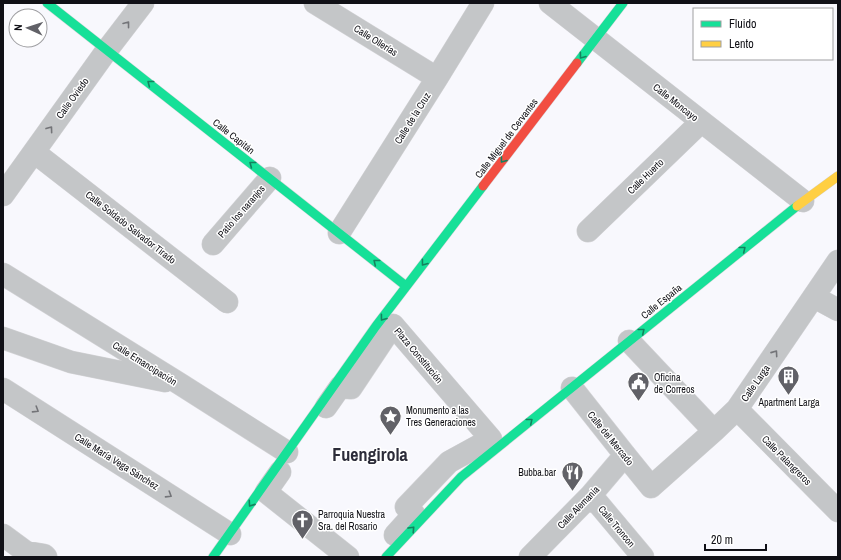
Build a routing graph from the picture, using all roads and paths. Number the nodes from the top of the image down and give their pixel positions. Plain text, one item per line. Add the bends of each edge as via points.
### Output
1 (47, 3) edge
2 (143, 3) edge
3 (316, 3) edge
4 (483, 3) edge
5 (550, 3) edge
6 (622, 3) edge
7 (595, 39) junction
8 (107, 50) junction
9 (437, 78) junction
10 (702, 122) junction
11 (34, 152) junction
12 (838, 176) edge
13 (270, 178) junction
14 (3, 195) edge
15 (803, 201) junction
16 (588, 231) dead end
17 (339, 233) junction
18 (213, 244) dead end
19 (838, 261) edge
20 (3, 274) edge
21 (406, 286) junction
22 (814, 297) junction
23 (227, 302) dead end
24 (838, 310) edge
25 (3, 338) edge
26 (629, 341) junction
27 (180, 384) junction
28 (572, 388) junction
29 (3, 389) edge
30 (737, 408) junction
31 (714, 431) junction
32 (287, 452) junction
33 (625, 455) junction
34 (651, 487) joint
35 (591, 495) junction
36 (838, 511) edge
37 (230, 534) junction
38 (3, 535) edge
39 (33, 555) edge
40 (381, 556) edge
41 (214, 557) edge
42 (348, 557) edge
43 (530, 557) edge
44 (643, 557) edge

1 - 8 street, Calle Capitán
8 -> 2 street, Calle Oviedo
3 - 9 street, Calle Ollerías
4 - 9 street, Calle de la Cruz
5 - 7 street, Calle Moncayo
6 - 7 street, Calle Miguel de Cervantes
7 - 10 street, Calle Moncayo
7 -> 21 street, Calle Miguel de Cervantes
11 -> 8 street, Calle Oviedo
13 -> 8 street, Calle Capitán
9 - 17 street, Calle de la Cruz
10 - 15 street, Calle Moncayo
10 - 16 street, Calle Huerto
11 - 14 street, Calle Oviedo
11 - 23 street, Calle Soldado Salvador Tirado
12 - 15 street, Calle España
13 - 17 street, Calle Capitán
13 - 18 street, Patio los naranjos
26 -> 15 street, Calle España
21 -> 17 street, Calle Capitán
19 - 22 street, Calle Larga
20 - 27 street, Calle Emancipación
21 -> 32 street, Calle Miguel de Cervantes
22 - 24 street
30 -> 22 street, Calle Larga
25 - 27 street via 71,362
26 - 28 street, Calle España
26 - 31 street
27 - 32 street, Calle Emancipación
28 - 33 street, Calle del Mercado
40 -> 28 street, Calle España via 461,477
29 -> 37 street, Calle María Vega Sánchez
30 - 31 street, Calle Larga
30 - 36 street, Calle Palangreros
31 - 34 street, Calle Larga
32 -> 37 street, Calle Miguel de Cervantes
33 - 34 street, Calle del Mercado
33 - 35 street, Calle Alemania
35 - 43 street, Calle Alemania
35 - 44 street, Calle Troncon
37 - 41 street, Calle Miguel de Cervantes
38 - 39 street
40 - 42 street, Plaza Constitución via 414,514 406,507 449,462 491,439 394,325 351,388 340,387 266,492

